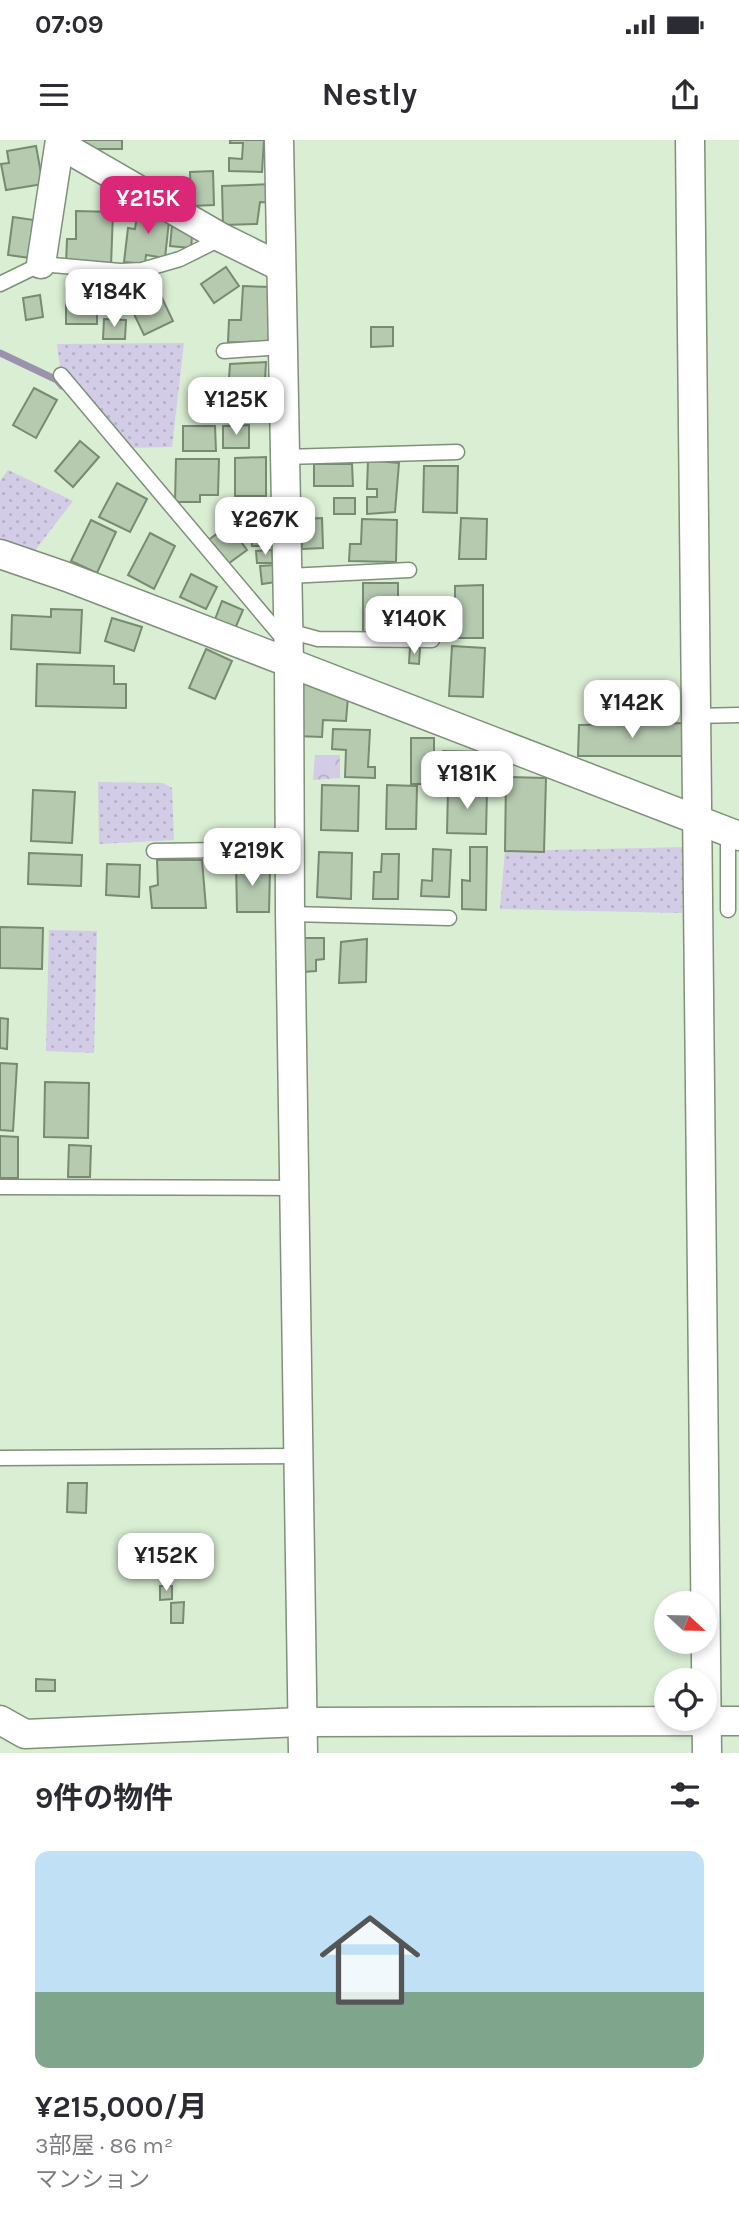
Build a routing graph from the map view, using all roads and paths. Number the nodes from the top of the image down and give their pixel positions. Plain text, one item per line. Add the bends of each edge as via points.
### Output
1 (278, 140) edge
2 (690, 140) edge
3 (60, 143) edge
4 (222, 238) junction
5 (41, 264) junction
6 (281, 267) junction
7 (0, 284) edge
8 (283, 347) junction
9 (224, 351) dead end
10 (61, 375) dead end
11 (457, 452) dead end
12 (285, 457) junction
13 (286, 508) junction
14 (224, 510) dead end
15 (0, 554) edge
16 (409, 570) dead end
17 (288, 576) junction
18 (432, 640) dead end
19 (289, 646) junction
20 (739, 715) edge
21 (695, 716) junction
22 (696, 820) junction
23 (738, 836) edge
24 (289, 849) junction
25 (154, 851) dead end
26 (728, 910) dead end
27 (290, 914) junction
28 (450, 918) dead end
29 (0, 1187) edge
30 (296, 1188) junction
31 (299, 1456) junction
32 (0, 1458) edge
33 (706, 1668) edge
34 (0, 1720) edge
35 (654, 1721) edge
36 (717, 1721) edge
37 (739, 1721) edge
38 (303, 1722) junction
39 (707, 1731) edge
40 (303, 1753) edge
41 (707, 1753) edge

1 - 6 street
2 - 21 street
3 - 4 street
3 - 5 street
4 - 5 lane via 180,259 142,270
4 - 6 street
5 - 7 lane
6 - 8 street
8 - 9 lane
8 - 12 street
10 - 19 lane
11 - 12 lane
12 - 13 street
13 - 14 lane
13 - 17 street
15 - 19 street
16 - 17 lane
17 - 19 street
18 - 19 lane via 318,639
19 - 22 street
19 - 24 street
20 - 21 lane
21 - 22 street
22 - 23 street
22 - 33 street
23 - 26 lane via 728,841
24 - 25 lane
24 - 27 street
27 - 28 lane
27 - 30 street
29 - 30 lane
30 - 31 street
31 - 32 lane
31 - 38 street
34 - 38 street via 25,1734
35 - 38 street
36 - 37 street
38 - 40 street
39 - 41 street

